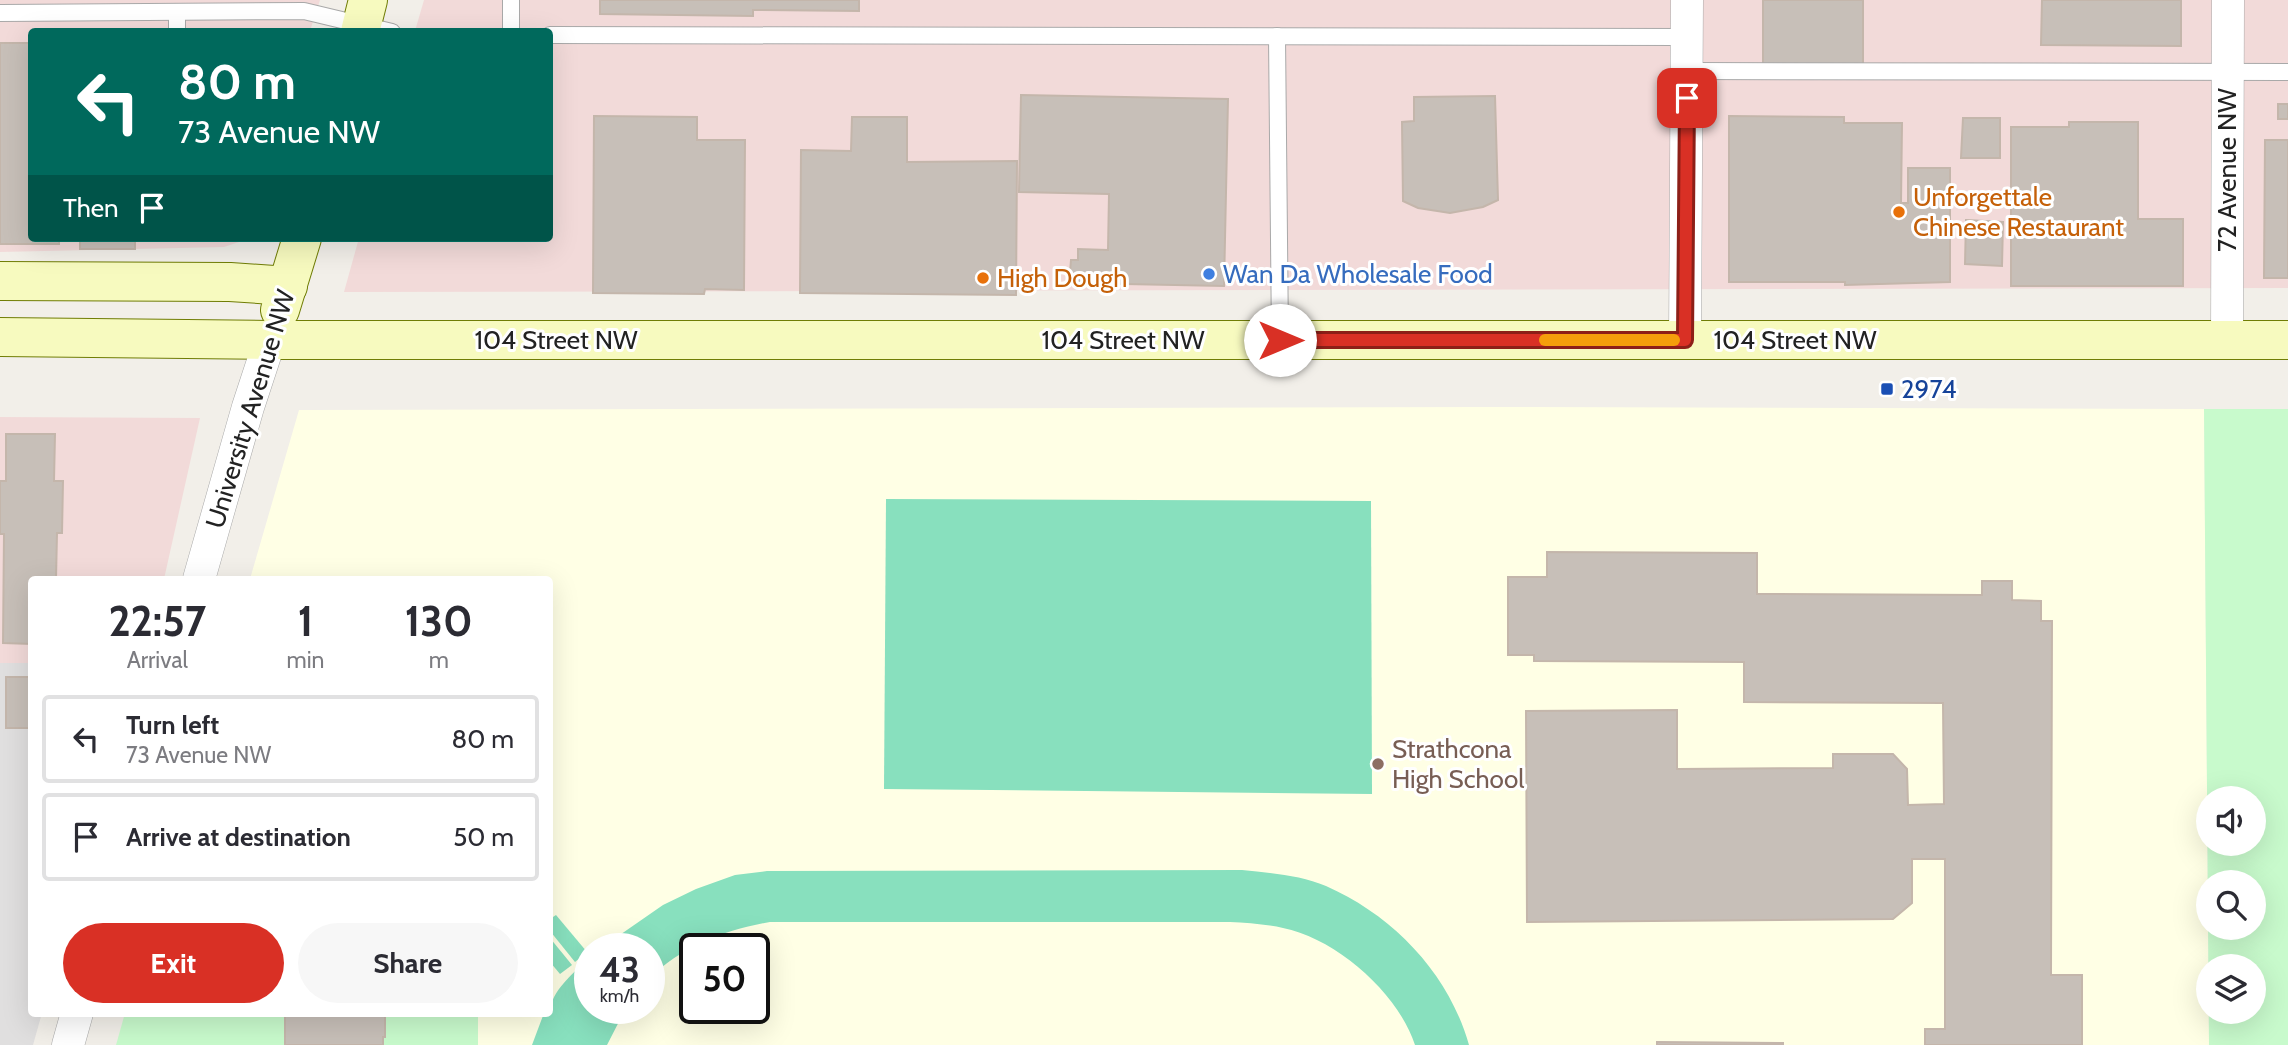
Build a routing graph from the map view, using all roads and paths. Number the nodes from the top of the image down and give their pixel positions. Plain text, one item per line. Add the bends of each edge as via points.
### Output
1 (511, 0) edge
2 (1687, 0) edge
3 (2228, 0) edge
4 (177, 12) junction
5 (0, 13) edge
6 (370, 22) edge
7 (177, 28) edge
8 (511, 28) edge
9 (553, 35) edge
10 (1277, 36) junction
11 (1687, 37) junction
12 (1687, 71) junction
13 (2227, 72) junction
14 (2288, 72) edge
15 (301, 242) edge
16 (0, 281) edge
17 (288, 286) junction
18 (0, 337) edge
19 (270, 340) junction
20 (1280, 340) junction
21 (1685, 340) junction
22 (2227, 340) junction
23 (2288, 340) edge
24 (200, 576) edge
25 (76, 1017) edge
26 (68, 1045) edge

1 - 8 lane
2 - 11 street
3 - 13 street, 72 Avenue NW
4 - 5 lane
4 - 6 lane via 304,11
4 - 7 lane
9 - 10 lane
10 - 11 lane
10 - 20 lane
11 - 12 street
12 - 13 lane
12 - 21 street
13 - 14 lane
13 - 22 street, 72 Avenue NW
15 - 17 main road, University Avenue NW
16 - 17 main road
17 - 19 main road, University Avenue NW
18 - 19 main road, 104 Street NW
19 - 20 main road, 104 Street NW
19 - 24 street, University Avenue NW
20 - 21 main road, 104 Street NW
21 - 22 main road, 104 Street NW
22 - 23 main road, 104 Street NW
25 - 26 street

